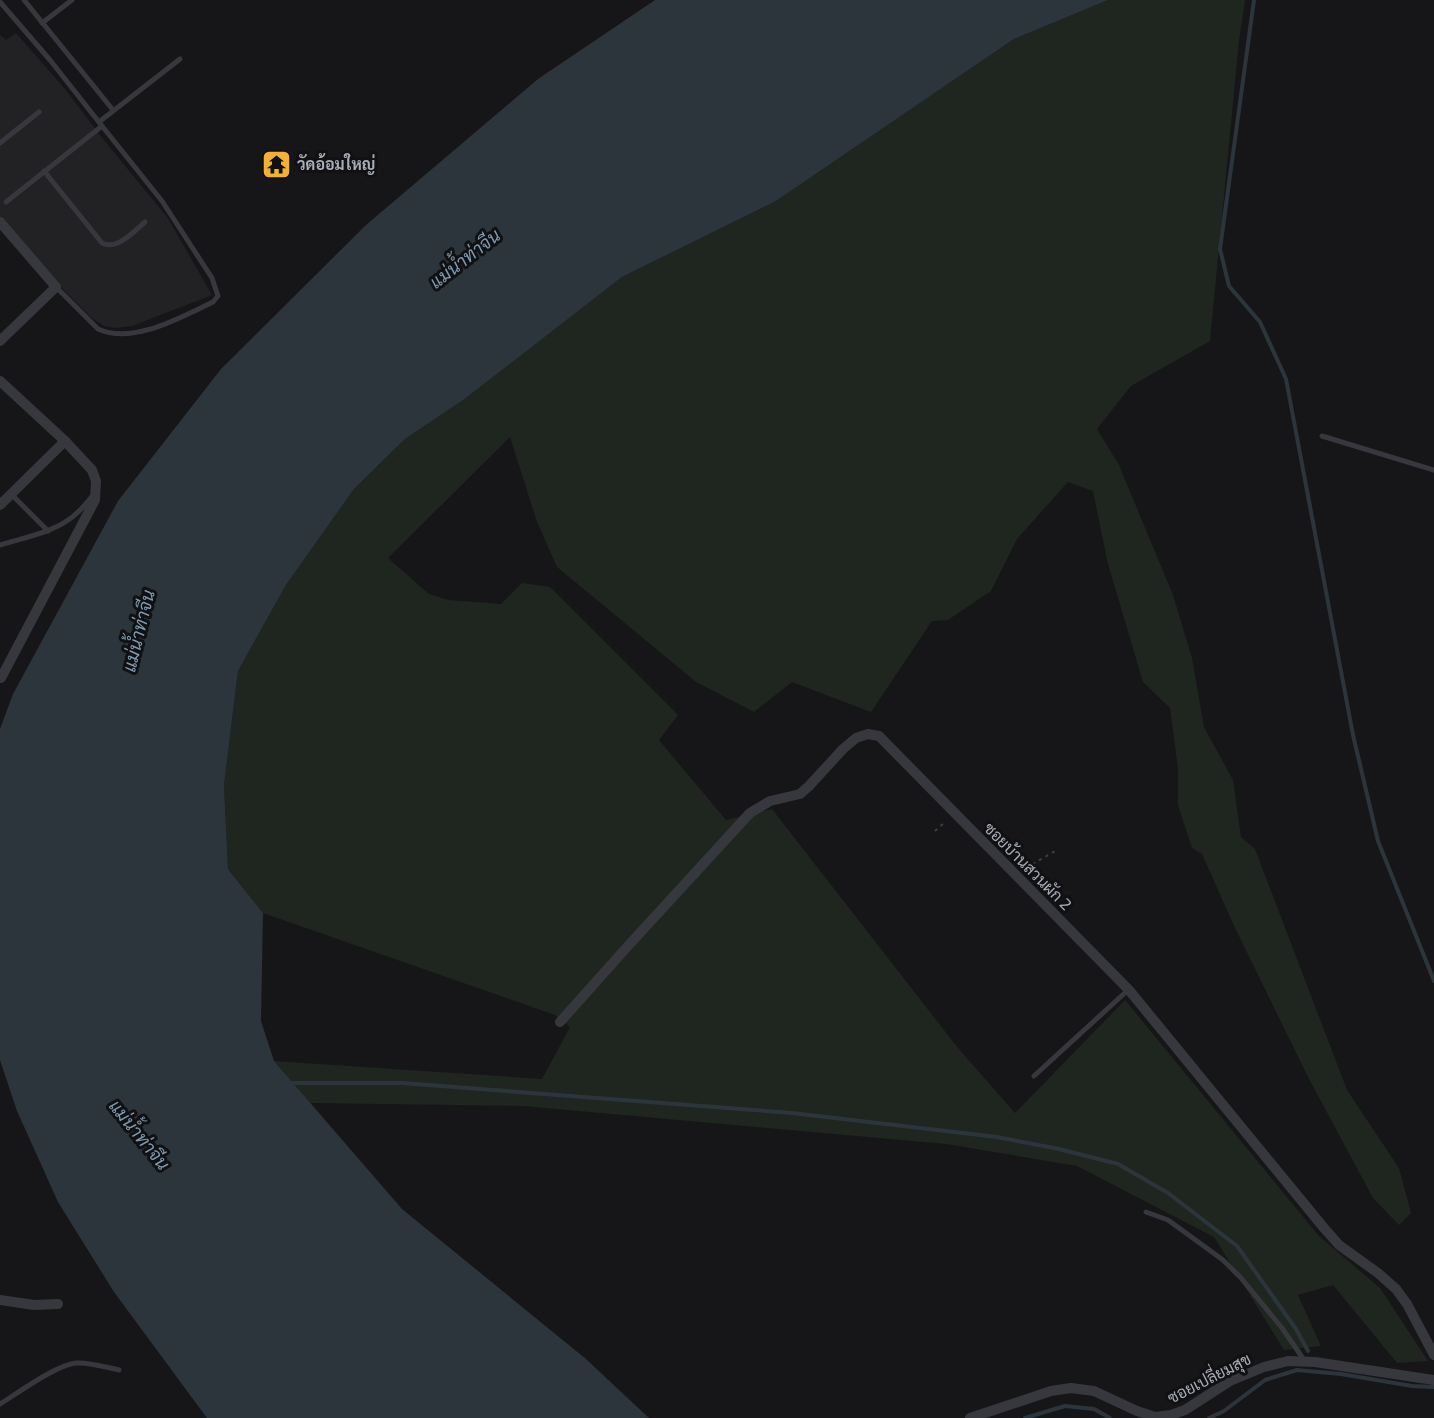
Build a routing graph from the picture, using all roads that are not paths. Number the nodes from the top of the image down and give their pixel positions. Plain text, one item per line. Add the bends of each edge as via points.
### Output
1 (24, 0) edge
2 (72, 0) edge
3 (0, 2) edge
4 (42, 23) junction
5 (180, 59) dead end
6 (113, 110) junction
7 (39, 111) dead end
8 (100, 124) junction
9 (0, 143) edge
10 (44, 171) junction
11 (6, 202) dead end
12 (0, 222) edge
13 (145, 222) dead end
14 (56, 287) junction
15 (0, 341) edge
16 (0, 381) edge
17 (1322, 436) dead end
18 (65, 441) junction
19 (1434, 470) edge
20 (96, 491) junction
21 (11, 494) junction
22 (0, 505) edge
23 (48, 531) junction
24 (0, 545) edge
25 (2, 678) edge
26 (1129, 990) junction
27 (560, 1022) dead end
28 (1034, 1076) dead end
29 (1146, 1212) dead end
30 (0, 1300) edge
31 (58, 1304) dead end
32 (1434, 1355) edge
33 (1305, 1361) junction
34 (118, 1370) dead end
35 (1434, 1380) edge
36 (0, 1404) edge
37 (970, 1418) edge

1 - 4 lane
2 - 4 lane
3 - 8 lane
4 - 6 lane
5 - 6 lane
6 - 8 lane
7 - 9 lane
8 - 10 lane
8 - 14 lane via 162,201 212,278 218,296 213,302 162,325 135,333 106,333
10 - 11 lane
10 - 13 lane via 102,243 117,244
12 - 14 street
14 - 15 street
16 - 18 street
17 - 19 lane
18 - 20 street via 92,470
18 - 21 street
20 - 23 lane via 69,520
20 - 25 street via 95,500
21 - 22 street
21 - 23 lane
23 - 24 lane
26 - 27 street, ซอยบ้านสวนผัก 2 via 879,736 868,734 843,749 800,794 770,801 750,813
26 - 28 lane
26 - 32 street, ซอยบ้านสวนผัก 2 via 1339,1245 1396,1289
29 - 33 lane via 1168,1220 1223,1260
30 - 31 street
33 - 35 street, ซอยเปลี่ยมสุข
33 - 37 street, ซอยเปลี่ยมสุข via 1264,1367 1230,1381 1185,1410 1155,1417 1094,1391 1071,1388
34 - 36 lane via 78,1363 66,1365

